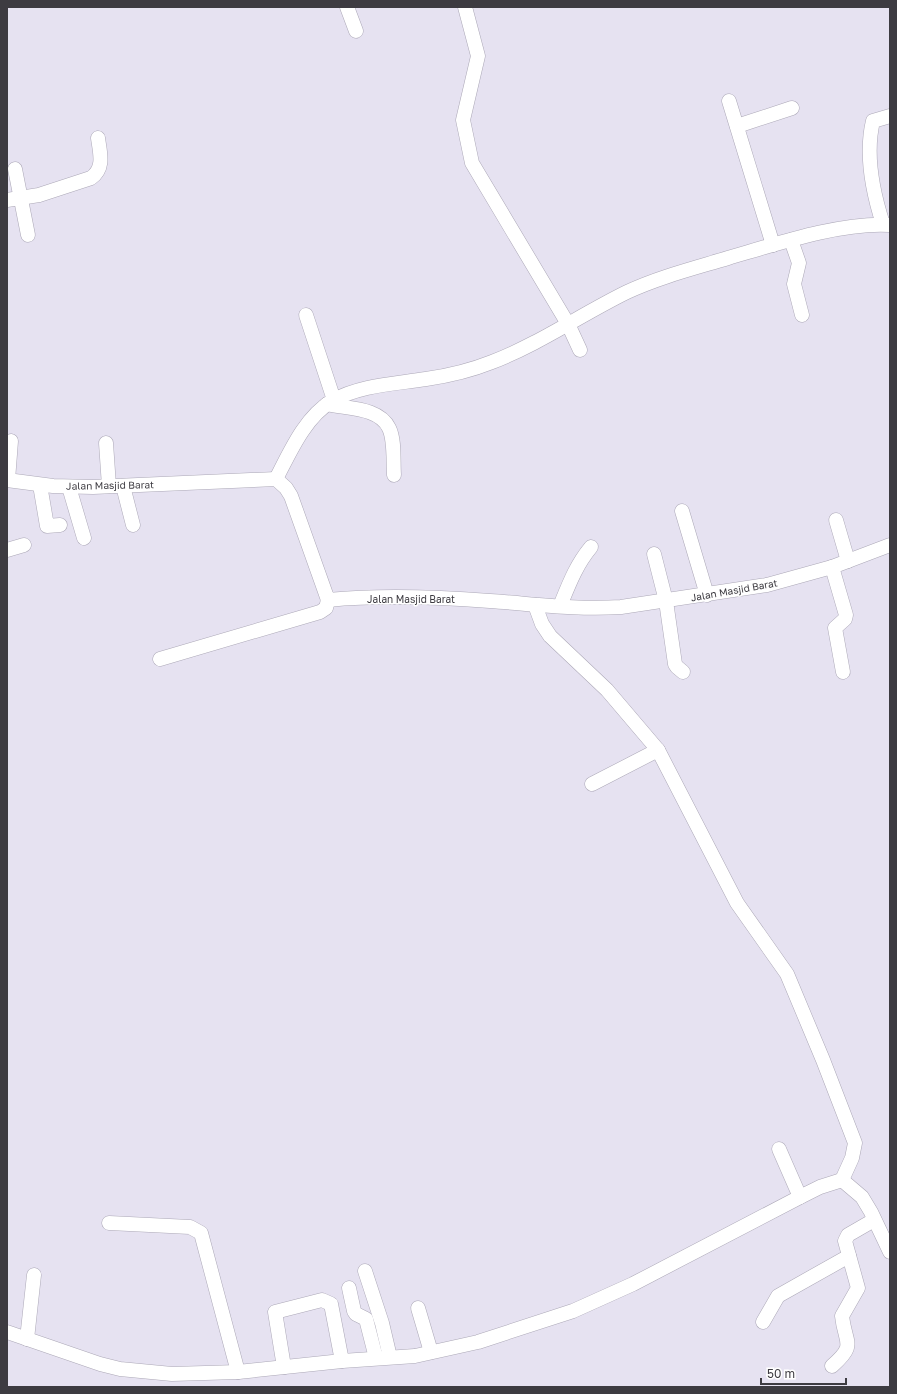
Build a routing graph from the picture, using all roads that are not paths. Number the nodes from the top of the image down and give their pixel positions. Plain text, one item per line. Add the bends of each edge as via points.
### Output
1 (347, 7) edge
2 (465, 7) edge
3 (356, 31) dead end
4 (729, 101) dead end
5 (792, 108) dead end
6 (890, 116) edge
7 (736, 126) junction
8 (98, 138) dead end
9 (15, 169) dead end
10 (14, 199) edge
11 (887, 225) edge
12 (28, 235) dead end
13 (791, 240) junction
14 (773, 245) junction
15 (306, 315) dead end
16 (802, 315) dead end
17 (568, 324) junction
18 (580, 350) dead end
19 (331, 402) junction
20 (11, 441) dead end
21 (106, 443) dead end
22 (394, 475) dead end
23 (276, 479) junction
24 (8, 480) edge
25 (40, 485) junction
26 (116, 486) junction
27 (69, 487) junction
28 (682, 511) dead end
29 (836, 520) dead end
30 (60, 525) dead end
31 (132, 525) dead end
32 (84, 538) dead end
33 (24, 545) dead end
34 (890, 545) edge
35 (591, 547) dead end
36 (7, 550) edge
37 (654, 554) dead end
38 (848, 561) junction
39 (832, 567) junction
40 (707, 595) junction
41 (328, 600) junction
42 (666, 601) junction
43 (534, 605) junction
44 (560, 606) junction
45 (160, 659) dead end
46 (684, 672) dead end
47 (843, 672) dead end
48 (658, 750) junction
49 (592, 784) dead end
50 (778, 1149) dead end
51 (849, 1186) junction
52 (800, 1197) junction
53 (874, 1220) junction
54 (109, 1223) dead end
55 (890, 1252) edge
56 (849, 1256) junction
57 (365, 1271) dead end
58 (34, 1275) dead end
59 (349, 1288) dead end
60 (418, 1308) dead end
61 (763, 1322) dead end
62 (7, 1332) edge
63 (28, 1339) junction
64 (431, 1352) junction
65 (383, 1358) junction
66 (342, 1361) junction
67 (832, 1366) dead end
68 (284, 1367) junction
69 (238, 1372) junction

1 - 3 street
2 - 17 street via 478,56 463,120 472,163
4 - 7 street
5 - 7 street
6 - 11 street via 873,121 870,148 874,190
7 - 14 street
8 - 10 street via 101,167 98,174 60,188
9 - 10 street
10 - 12 street
11 - 13 street via 862,225
13 - 14 street
13 - 16 street via 799,263 794,284
14 - 17 street via 686,271 629,292
15 - 19 street
17 - 18 street
17 - 19 street via 493,362 427,379 376,386
19 - 22 street via 372,412 385,422 390,428 392,438
19 - 23 street via 311,420
20 - 24 street
21 - 26 street
23 - 26 street, Jalan Masjid Barat
23 - 41 street via 291,496
24 - 25 street, Jalan Masjid Barat
25 - 27 street, Jalan Masjid Barat
25 - 30 street via 47,526
26 - 27 street, Jalan Masjid Barat
26 - 31 street
27 - 32 street
28 - 40 street
29 - 38 street
33 - 36 street
34 - 38 street, Jalan Masjid Barat
35 - 44 street via 580,560
37 - 42 street
38 - 39 street, Jalan Masjid Barat
39 - 40 street, Jalan Masjid Barat via 767,585
39 - 47 street via 846,615 835,628
40 - 42 street, Jalan Masjid Barat
41 - 43 street, Jalan Masjid Barat via 458,598
41 - 45 street via 326,608 320,612
42 - 44 street, Jalan Masjid Barat via 598,608
42 - 46 street via 675,664
43 - 44 street, Jalan Masjid Barat
43 - 48 street via 550,636 608,690
48 - 49 street
48 - 51 street via 737,903 787,974 796,993 855,1143
50 - 52 street
51 - 52 street via 820,1187
51 - 53 street via 871,1212
52 - 64 street via 646,1278 573,1312 478,1342
53 - 55 street
53 - 56 street via 848,1235 845,1241
54 - 69 street via 190,1227 201,1233
56 - 61 street via 778,1296
56 - 67 street via 858,1288 842,1316 848,1345 845,1355
57 - 65 street via 382,1323
58 - 63 street
59 - 65 street via 354,1311 366,1319
60 - 64 street
62 - 63 street
63 - 69 street via 120,1369 172,1374
64 - 65 street
65 - 66 street
66 - 68 street
66 - 68 street via 330,1304 322,1300 276,1312
68 - 69 street

